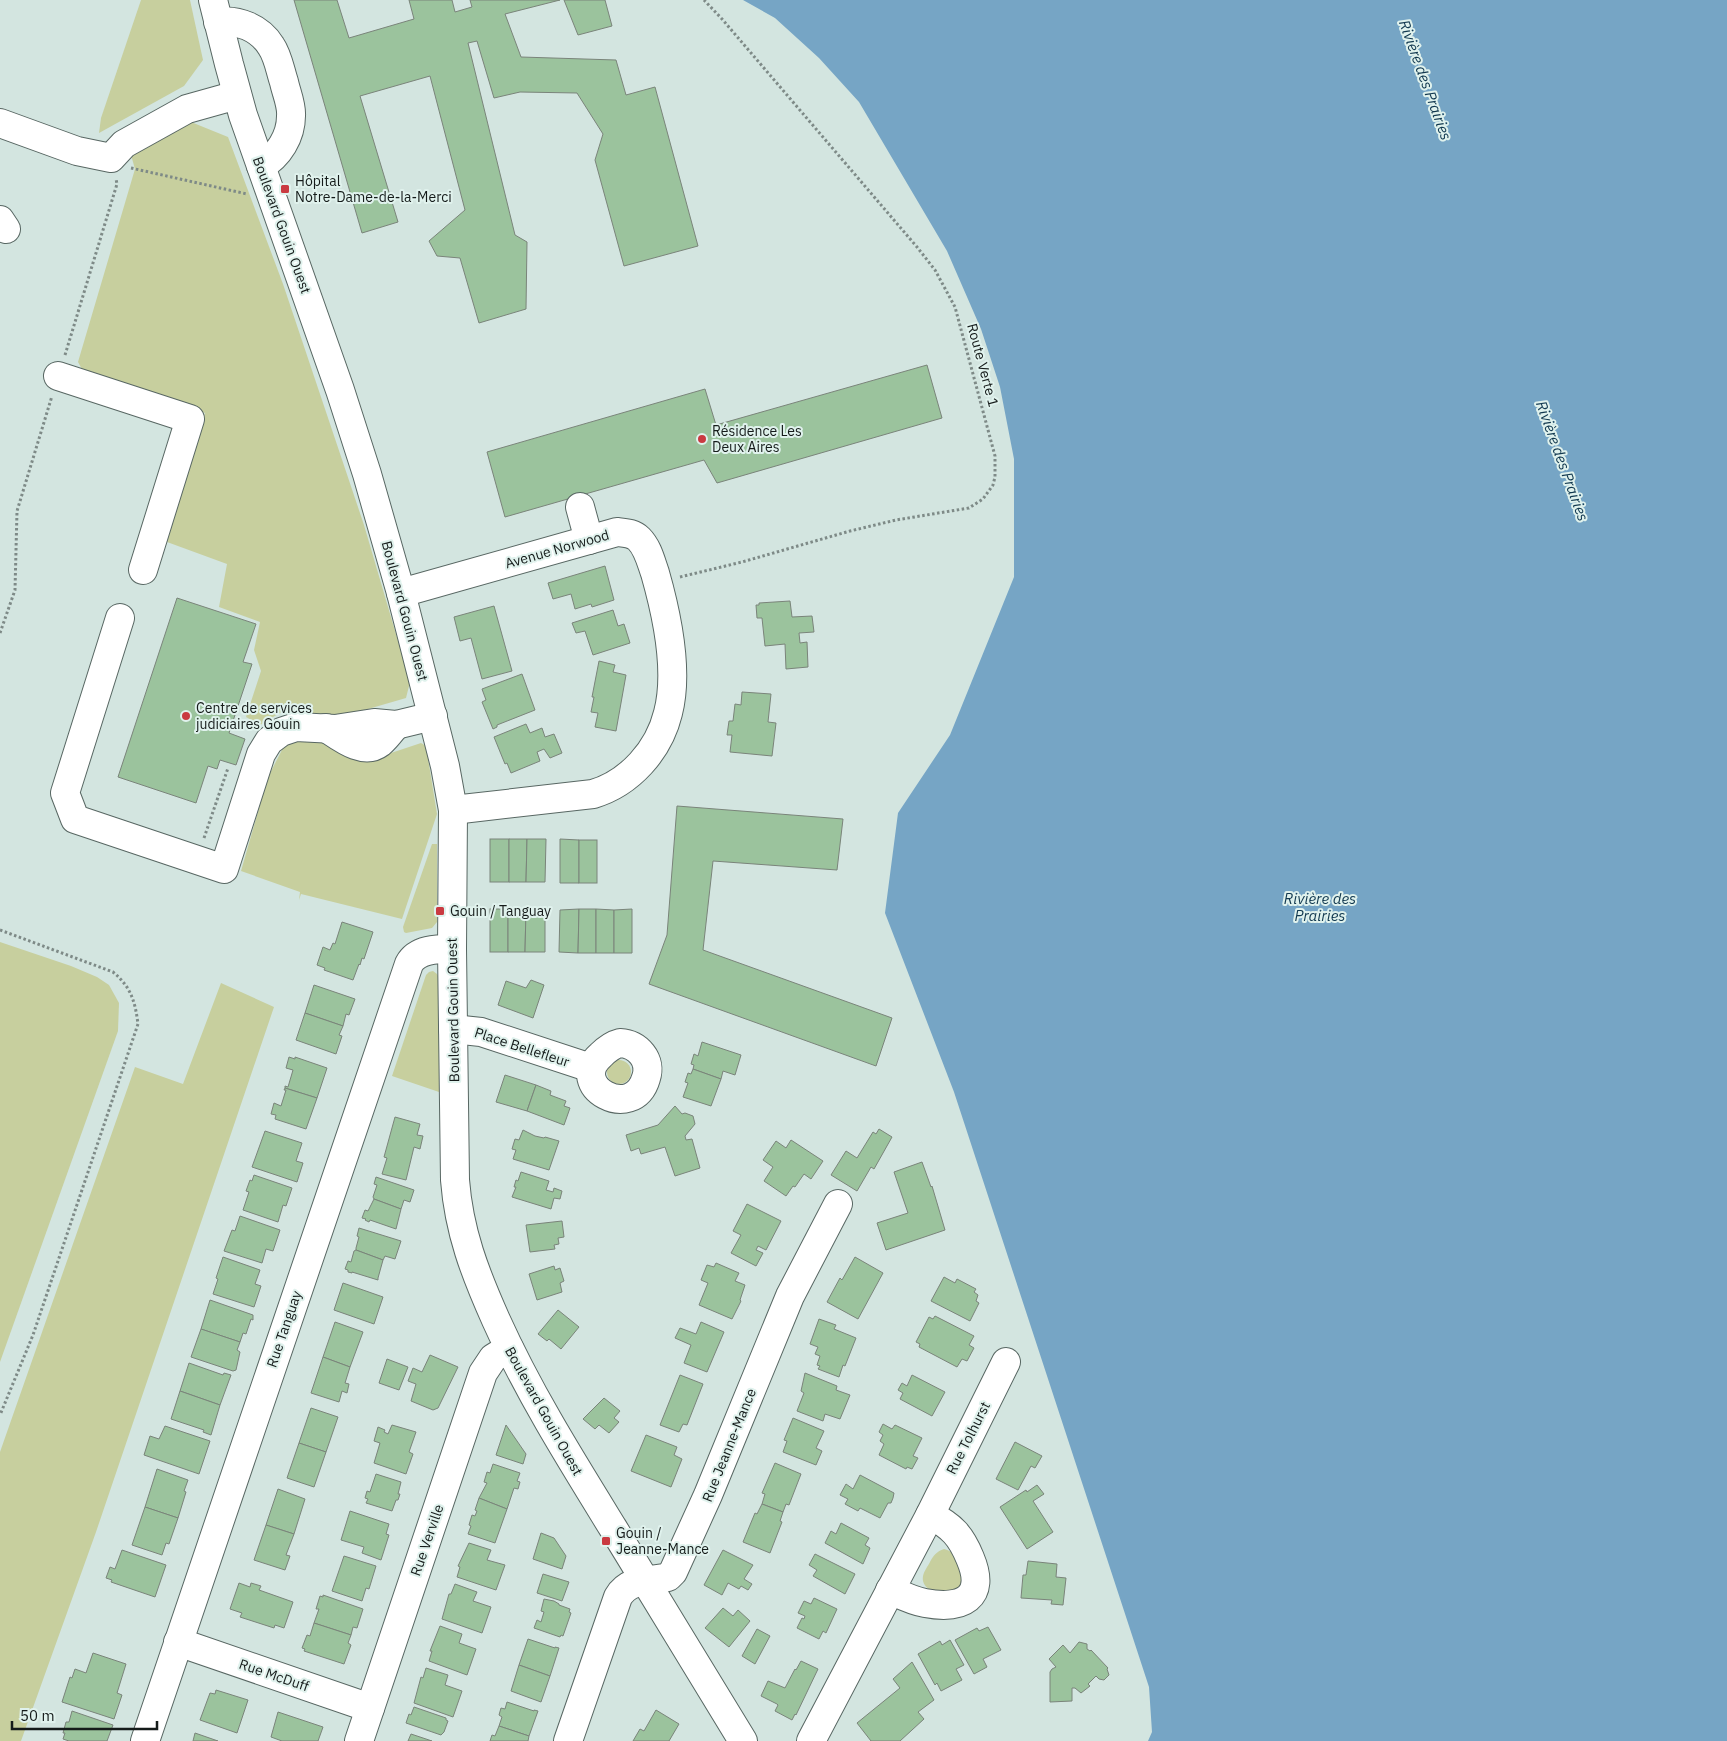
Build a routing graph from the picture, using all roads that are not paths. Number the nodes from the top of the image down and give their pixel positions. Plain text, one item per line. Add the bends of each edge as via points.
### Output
1 (216, 11) edge
2 (237, 95) junction
3 (0, 123) edge
4 (261, 166) junction
5 (58, 376) dead end
6 (580, 507) dead end
7 (589, 540) junction
8 (143, 570) dead end
9 (402, 593) junction
10 (120, 618) dead end
11 (433, 716) junction
12 (452, 810) junction
13 (452, 949) junction
14 (454, 1028) junction
15 (591, 1068) dead end
16 (838, 1204) dead end
17 (509, 1348) junction
18 (1006, 1362) dead end
19 (930, 1515) junction
20 (644, 1580) junction
21 (890, 1590) junction
22 (178, 1642) junction
23 (370, 1708) junction
24 (144, 1741) edge
25 (359, 1741) edge
26 (568, 1741) edge
27 (744, 1741) edge
28 (811, 1741) edge

1 - 2 street, Boulevard Gouin Ouest
1 - 4 street via 254,30 272,46 278,62 292,116 279,152
2 - 3 street via 187,110 124,144 111,158 77,151
2 - 4 street, Boulevard Gouin Ouest
4 - 9 street, Boulevard Gouin Ouest via 340,390
5 - 8 street via 190,419
6 - 7 street
7 - 9 street, Avenue Norwood
7 - 12 street, Avenue Norwood via 627,533 638,538 649,555 662,599 672,669 671,698 660,736 635,770 604,791
9 - 11 street, Boulevard Gouin Ouest
10 - 11 street via 65,793 75,820 224,869 268,741 296,727 326,728 352,744 364,747 380,743 396,725
11 - 12 street, Boulevard Gouin Ouest
12 - 13 street, Boulevard Gouin Ouest
13 - 14 street, Boulevard Gouin Ouest
13 - 22 street, Rue Tanguay via 423,952 412,958 409,964
14 - 15 street, Place Bellefleur via 481,1032
14 - 17 street, Boulevard Gouin Ouest via 455,1166 459,1217 479,1282
16 - 20 street, Rue Jeanne-Mance via 790,1296 674,1572 668,1577
17 - 20 street, Boulevard Gouin Ouest via 555,1435
17 - 23 street, Rue Verville via 493,1358 483,1373
18 - 19 street, Rue Tolhurst
19 - 21 street, Rue Tolhurst
19 - 21 street via 953,1529 962,1542 975,1571 973,1593 960,1603 932,1604
20 - 26 street, Rue Jeanne-Mance via 628,1586 614,1604
20 - 27 street, Boulevard Gouin Ouest
21 - 28 street, Rue Tolhurst
22 - 23 street, Rue McDuff
22 - 24 street, Rue Tanguay
23 - 25 street, Rue Verville

